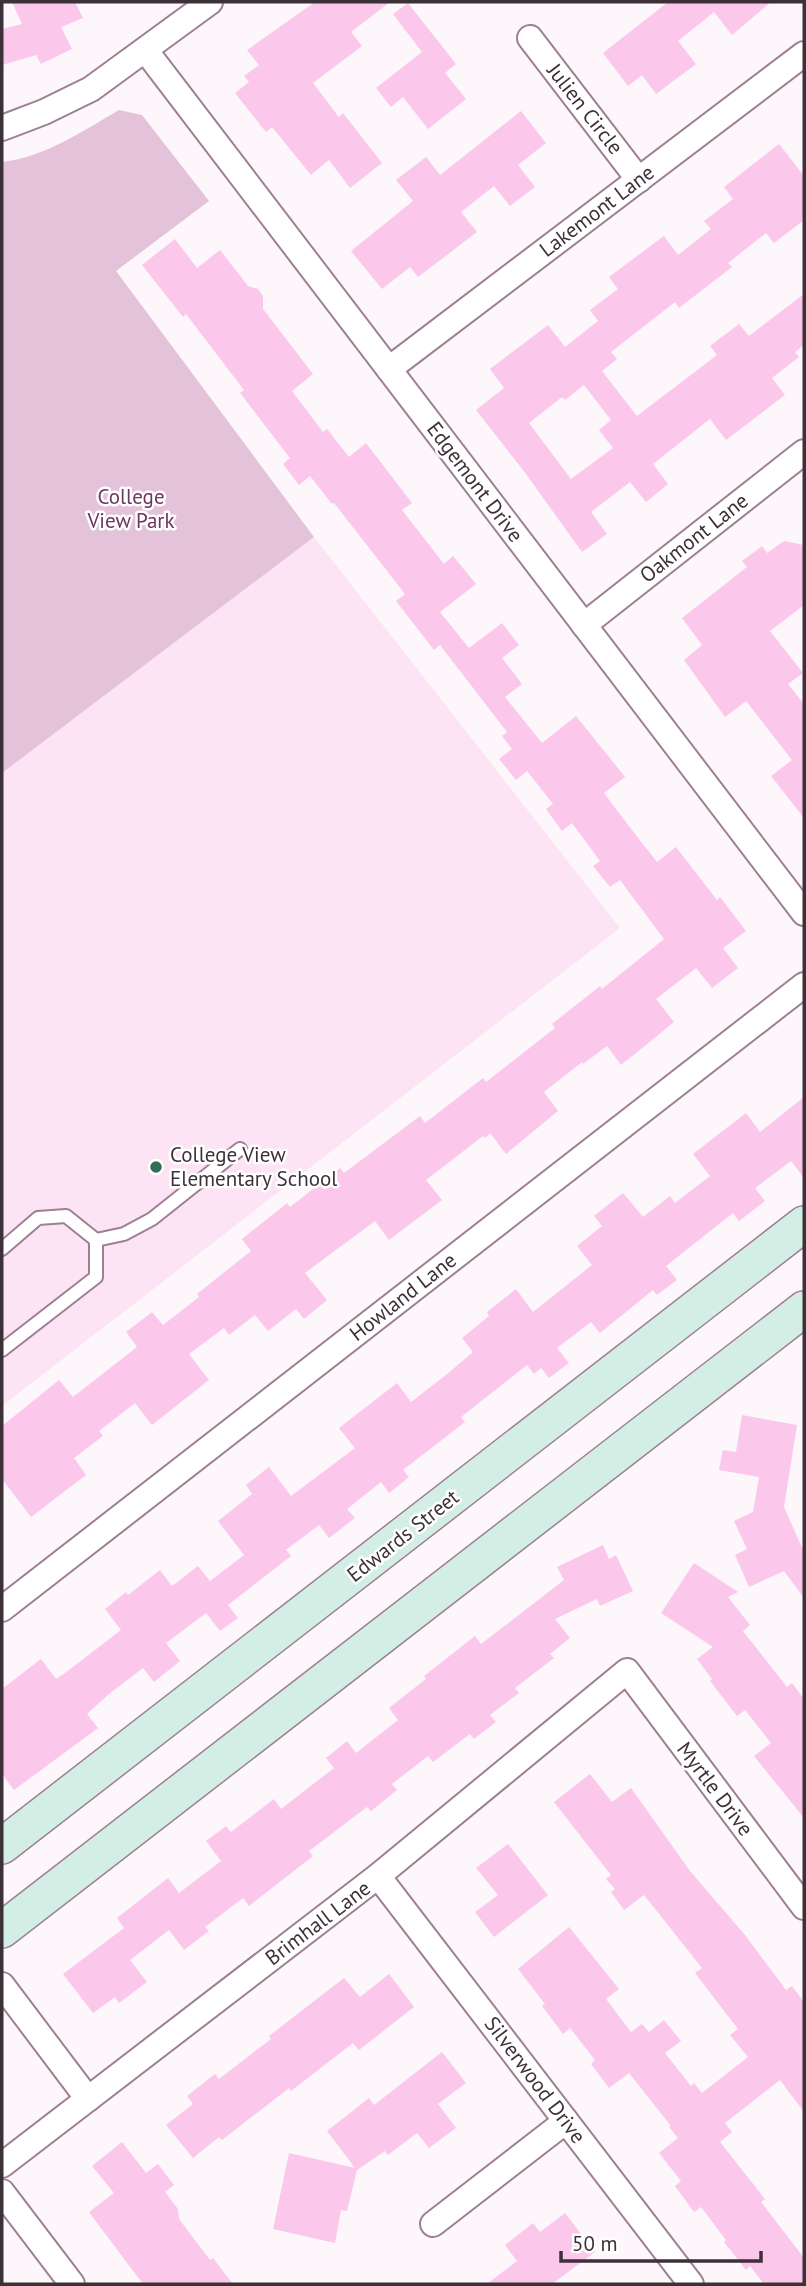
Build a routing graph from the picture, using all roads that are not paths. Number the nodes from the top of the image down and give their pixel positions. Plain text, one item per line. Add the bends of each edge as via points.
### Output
1 (211, 2) edge
2 (530, 38) dead end
3 (146, 51) junction
4 (804, 54) edge
5 (2, 128) edge
6 (639, 180) junction
7 (389, 369) junction
8 (804, 452) edge
9 (584, 625) junction
10 (804, 913) edge
11 (804, 985) edge
12 (240, 1149) dead end
13 (804, 1224) edge
14 (96, 1240) junction
15 (2, 1249) edge
16 (804, 1309) edge
17 (2, 1350) edge
18 (2, 1609) edge
19 (626, 1671) joint
20 (2, 1846) edge
21 (379, 1876) junction
22 (804, 1907) edge
23 (2, 1930) edge
24 (2, 1985) edge
25 (88, 2099) junction
26 (566, 2121) junction
27 (2, 2165) edge
28 (2, 2192) edge
29 (433, 2224) dead end
30 (72, 2284) edge
31 (691, 2284) edge

1 - 3 street
2 - 6 street, Julien Circle
3 - 5 street via 91,89
3 - 7 street, Edgemont Drive
4 - 6 street, Lakemont Lane
6 - 7 street, Lakemont Lane
7 - 9 street, Edgemont Drive
8 - 9 street, Oakmont Lane
9 - 10 street, Edgemont Drive
11 - 18 street, Howland Lane
12 - 14 lane via 152,1219 124,1234
13 - 20 main road, Edwards Street
14 - 15 lane via 66,1216 38,1218
14 - 17 lane via 96,1277
16 - 23 main road
19 - 21 street, Brimhall Lane
19 - 22 street, Myrtle Drive
21 - 25 street, Brimhall Lane
21 - 26 street, Silverwood Drive
24 - 25 street
25 - 27 street, Brimhall Lane
26 - 29 street
26 - 31 street, Silverwood Drive
28 - 30 street

